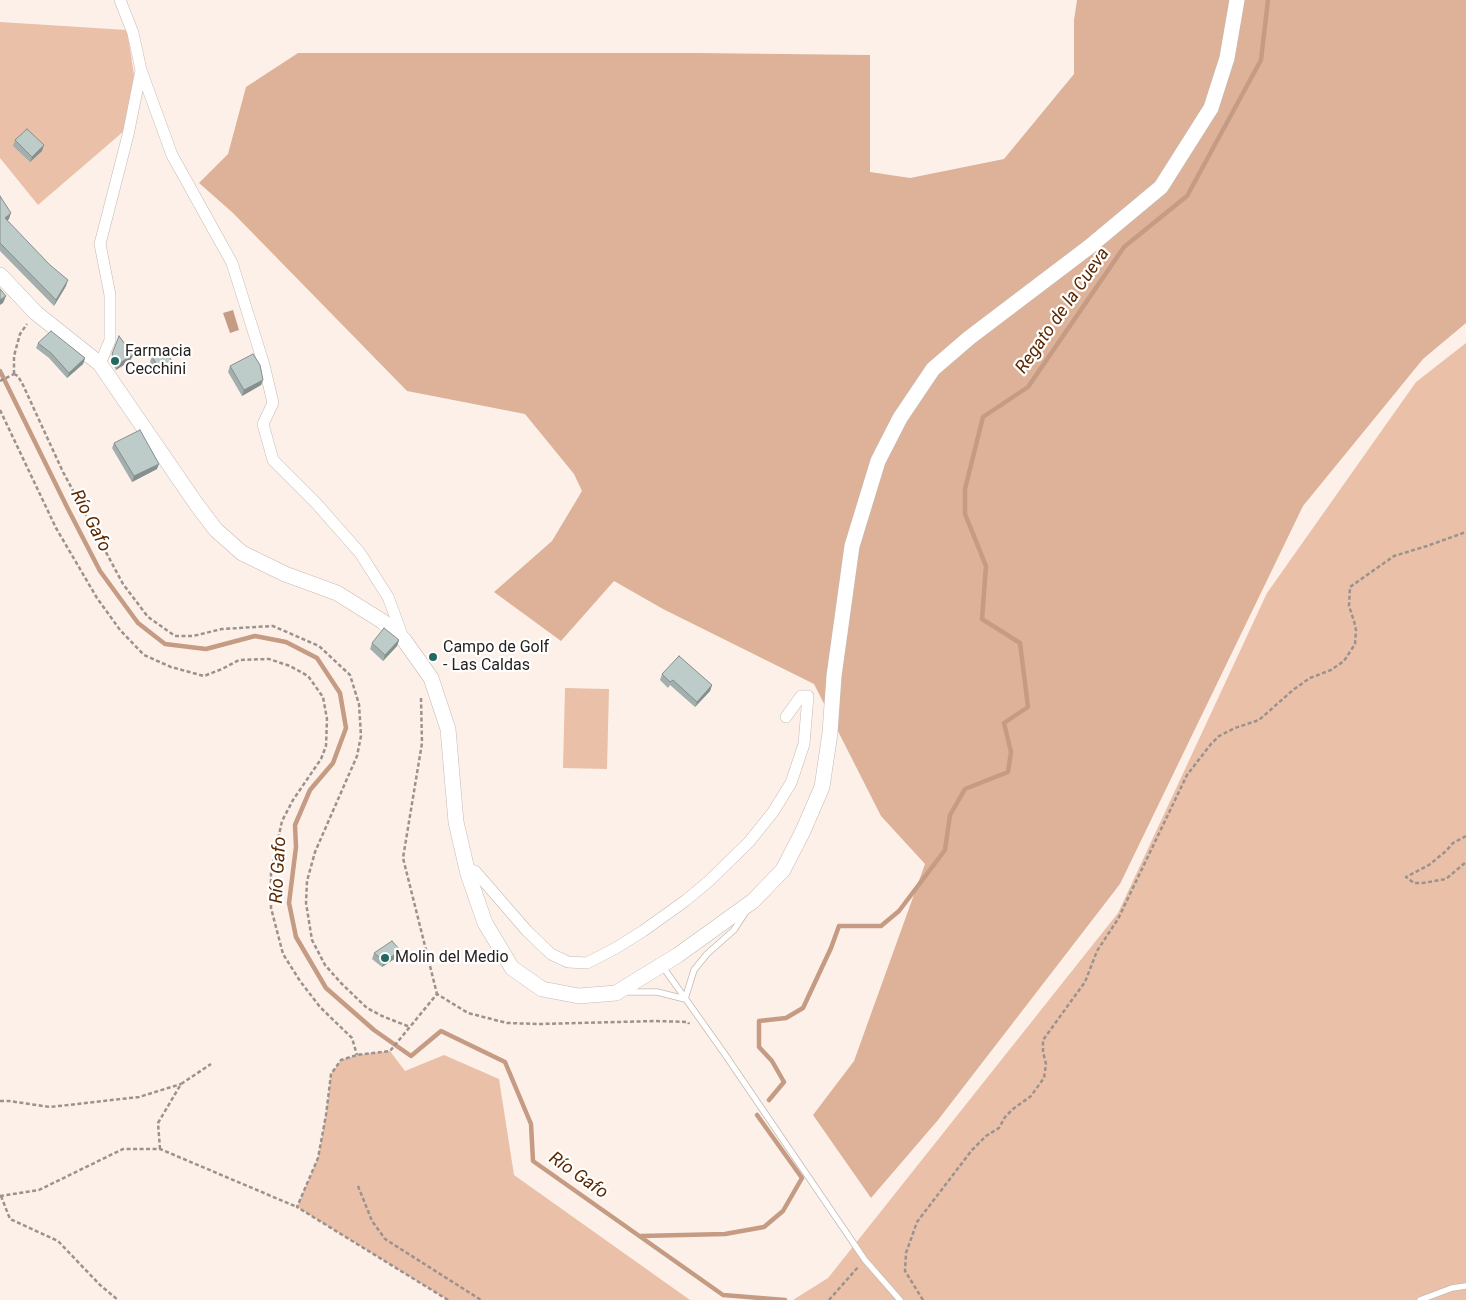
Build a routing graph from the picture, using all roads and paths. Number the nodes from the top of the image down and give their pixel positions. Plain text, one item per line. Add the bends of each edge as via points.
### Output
1 (120, 0) edge
2 (1237, 0) edge
3 (141, 70) junction
4 (0, 276) edge
5 (36, 312) junction
6 (100, 364) junction
7 (14, 374) junction
8 (0, 381) edge
9 (0, 410) edge
10 (1466, 532) edge
11 (404, 640) junction
12 (421, 697) dead end
13 (786, 717) dead end
14 (1466, 836) edge
15 (1466, 862) edge
16 (467, 869) junction
17 (753, 901) junction
18 (662, 965) junction
19 (616, 993) junction
20 (437, 994) junction
21 (685, 999) junction
22 (410, 1027) junction
23 (694, 1030) dead end
24 (357, 1055) junction
25 (211, 1064) dead end
26 (181, 1084) junction
27 (0, 1101) edge
28 (160, 1149) junction
29 (358, 1186) dead end
30 (0, 1196) edge
31 (297, 1207) junction
32 (865, 1260) junction
33 (1466, 1286) edge
34 (118, 1300) edge
35 (448, 1300) edge
36 (481, 1300) edge
37 (828, 1300) edge
38 (900, 1300) edge
39 (923, 1300) edge
40 (1420, 1300) edge

1 - 3 street via 133,33
2 - 17 street via 1227,58 1210,108 1161,187 962,344 934,369 900,418 878,461 852,546 822,787 783,870
3 - 6 street via 100,244 110,295 110,340
3 - 11 street via 172,155 232,263 264,365 272,403 263,424 273,460 360,553 388,596
4 - 5 street
5 - 6 street
5 - 7 path via 20,334 14,356
6 - 11 street via 216,530 242,553 285,574 337,593 382,620
7 - 8 path
7 - 22 path via 23,385 63,472 123,584 148,617 175,636 192,636 222,628 273,626 319,646 350,675 360,704 361,736 357,756 314,852 307,881 306,903 312,940 330,971 367,1008
9 - 24 path via 56,528 92,590 120,630 144,655 204,676 239,660 269,659 308,676 324,697 326,746 282,822 271,872 271,908 283,954 320,1007 352,1038
10 - 39 path via 1394,556 1350,587 1349,606 1356,630 1355,644 1344,661 1332,670 1310,678 1259,720 1219,736 1187,775 1084,982 1043,1040 1044,1078 999,1128 972,1150 917,1222 906,1252 905,1270
11 - 16 street via 431,678 448,729 456,822
12 - 20 path via 422,743 403,858
13 - 16 street via 800,696 808,696 804,744 791,783 749,842 685,901 644,931 587,963 568,962 551,954 475,872
14 - 15 path via 1453,843 1429,865 1406,877 1414,883 1423,884 1446,879
16 - 19 street via 485,922 512,968 542,989 579,996
17 - 18 street
17 - 21 lane via 734,930 694,970
18 - 19 street
18 - 21 lane
19 - 21 lane via 657,992
20 - 22 path
20 - 23 path via 468,1013 507,1023 688,1022
21 - 32 lane
22 - 24 path via 390,1051
24 - 31 path via 341,1060 332,1074 318,1158
25 - 26 path
26 - 27 path via 139,1097 50,1107
26 - 28 path via 158,1123
28 - 30 path via 124,1150 39,1190
28 - 31 path
29 - 36 path via 372,1221 385,1238
30 - 34 path via 10,1219 58,1241
31 - 35 path
32 - 37 path
32 - 38 lane
33 - 40 lane

